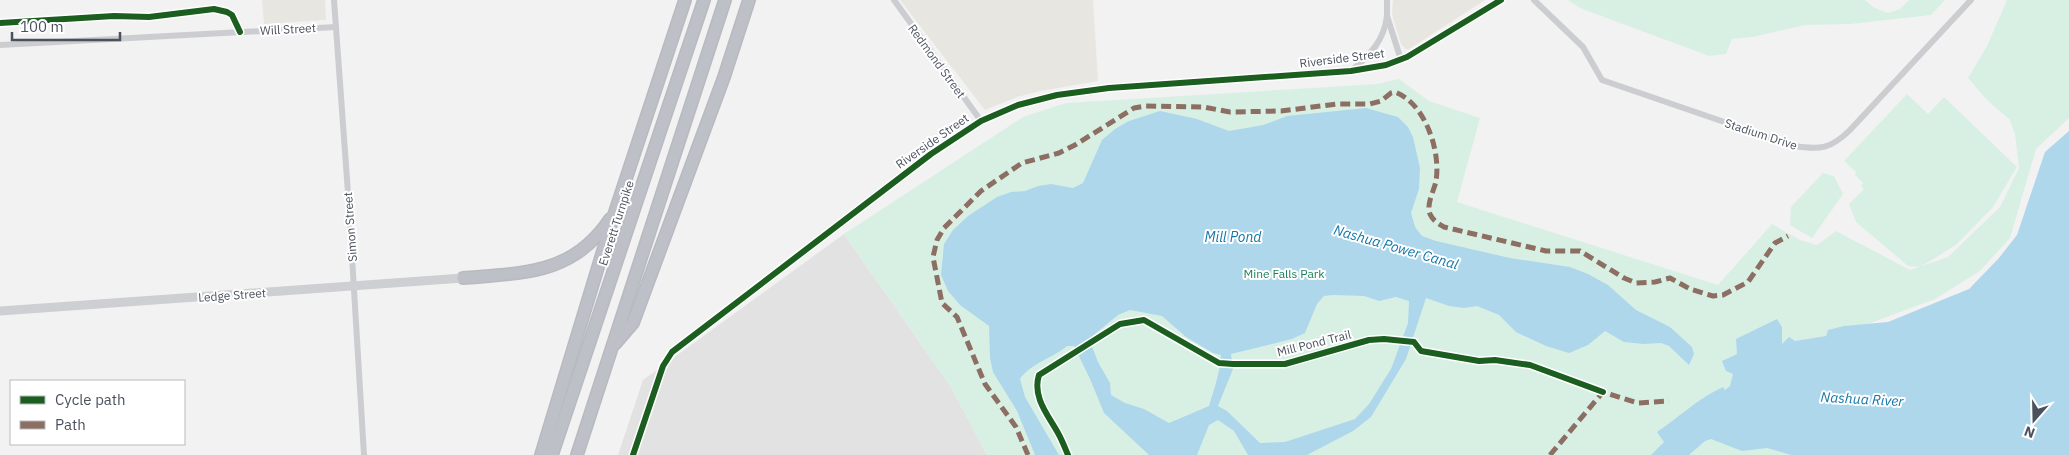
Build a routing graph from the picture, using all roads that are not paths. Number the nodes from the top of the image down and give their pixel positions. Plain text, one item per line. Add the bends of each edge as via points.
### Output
1 (334, 0) edge
2 (684, 0) edge
3 (704, 0) edge
4 (726, 0) edge
5 (749, 0) edge
6 (894, 0) edge
7 (1387, 0) edge
8 (1501, 0) edge
9 (1534, 0) edge
10 (1971, 0) edge
11 (1388, 16) junction
12 (336, 26) junction
13 (0, 46) edge
14 (1401, 60) junction
15 (1351, 71) junction
16 (981, 121) junction
17 (618, 204) junction
18 (463, 278) joint
19 (354, 287) junction
20 (0, 311) edge
21 (612, 347) junction
22 (364, 455) edge
23 (541, 455) edge
24 (552, 455) edge
25 (577, 455) edge
26 (633, 455) edge

1 - 12 street, Simon Street
2 - 17 highway
3 - 24 highway, Everett Turnpike
4 - 21 highway
5 - 21 highway via 721,86 633,323
6 - 16 street, Redmond Street
7 - 11 street
8 - 14 street, Riverside Street
9 - 10 street, Stadium Drive via 1583,47 1602,80 1794,146 1810,148 1826,147 1841,138
11 - 14 street
11 - 15 street via 1379,43
12 - 13 street, Will Street
12 - 19 street, Simon Street
14 - 15 street, Riverside Street
15 - 16 street, Riverside Street via 1057,95 1018,105
16 - 26 street, Riverside Street via 931,154 672,352 663,366
17 - 18 highway via 590,242 558,264 534,272
17 - 23 highway
18 - 19 street, Ledge Street
19 - 20 street, Ledge Street
19 - 22 street, Simon Street
21 - 25 highway

